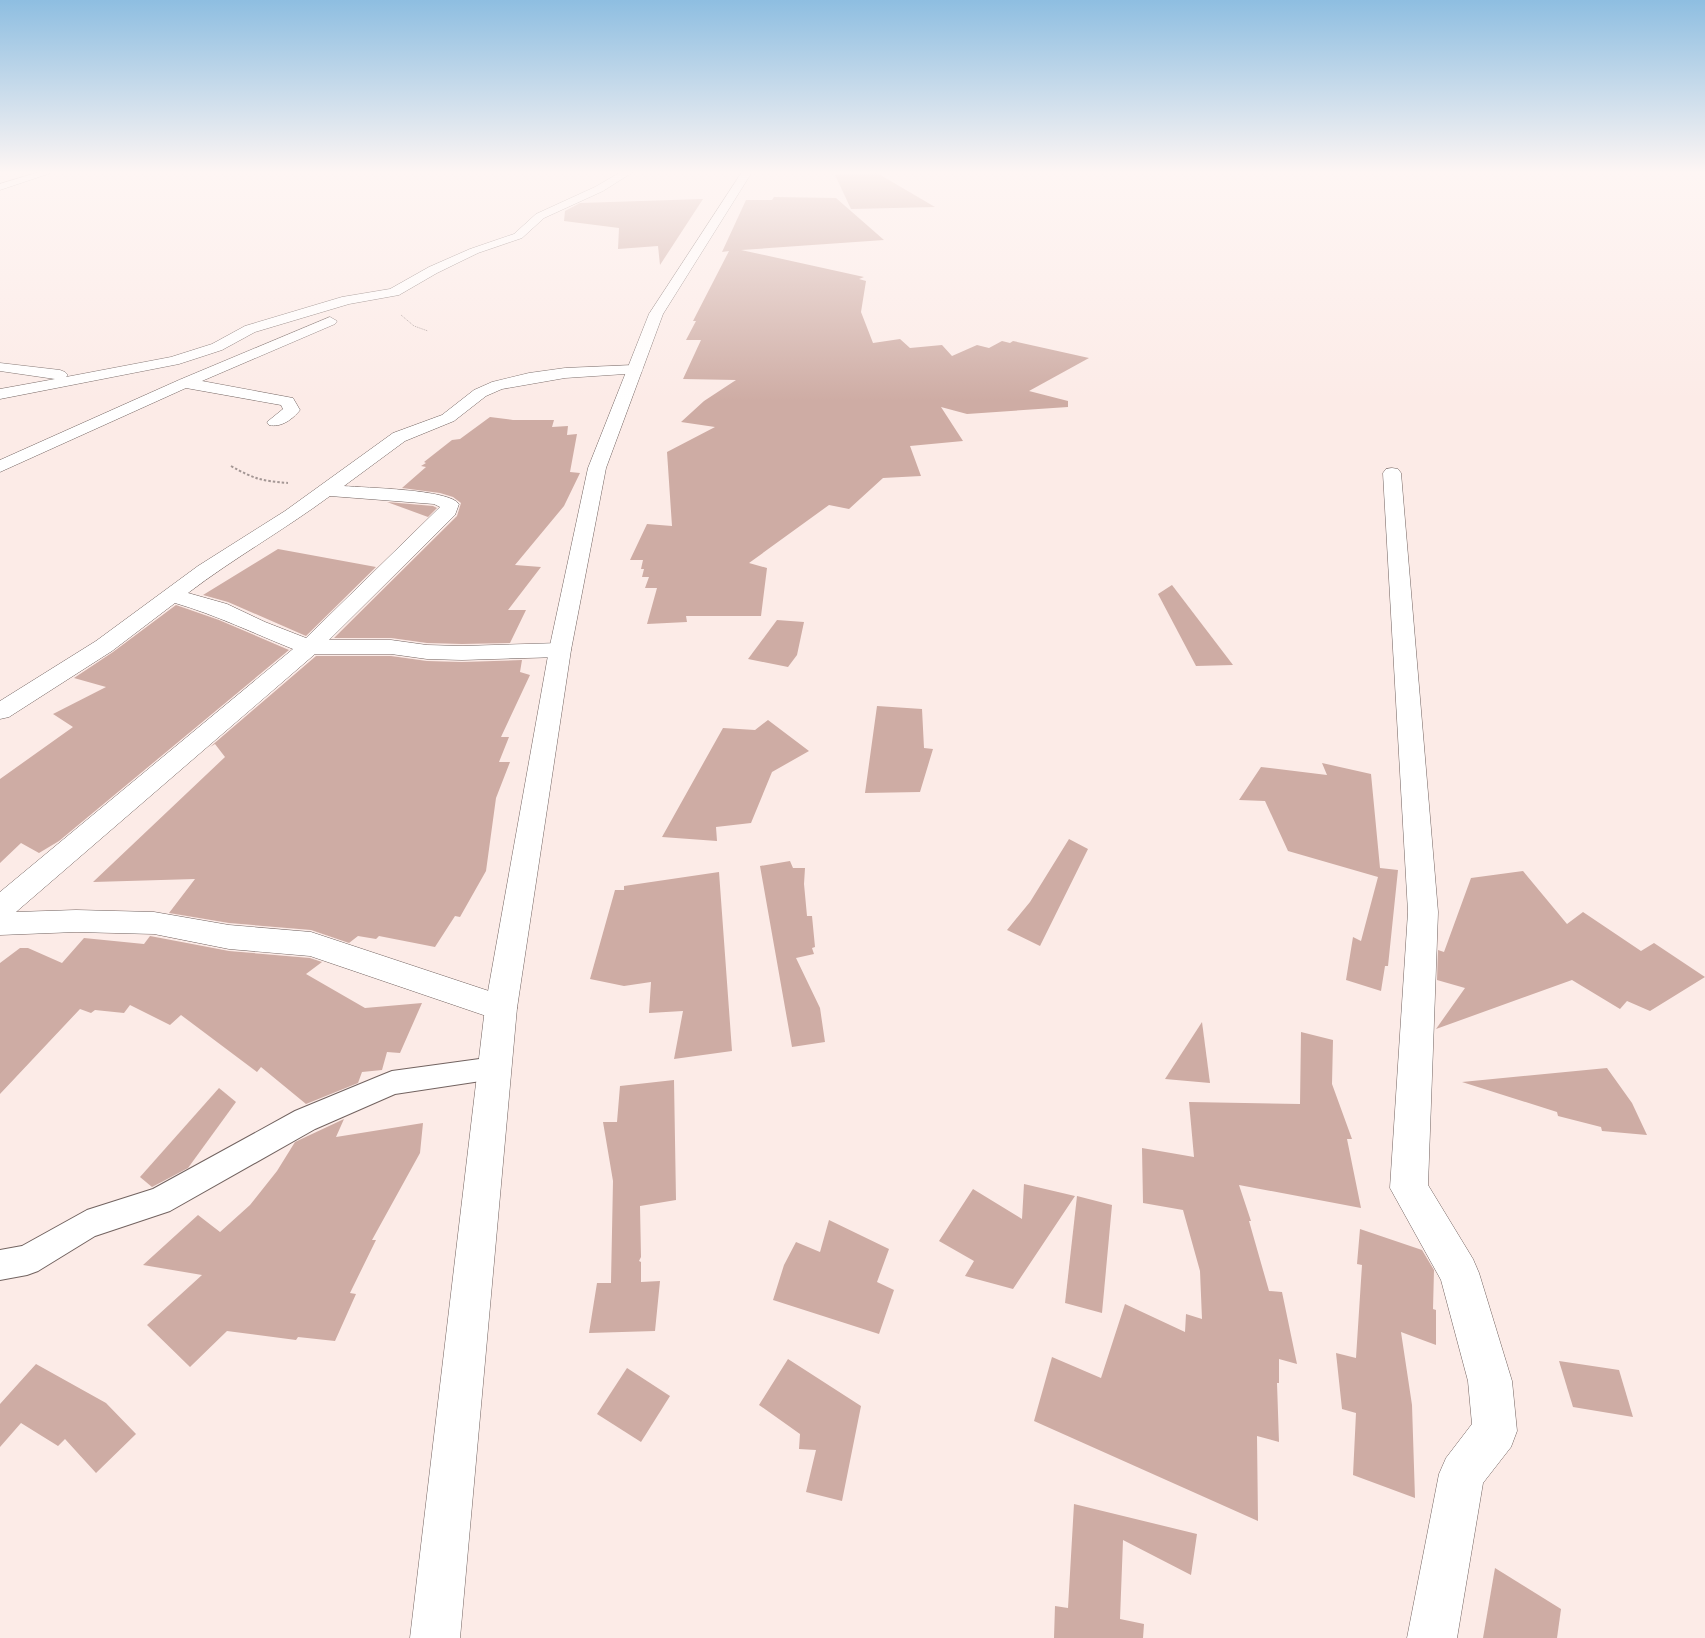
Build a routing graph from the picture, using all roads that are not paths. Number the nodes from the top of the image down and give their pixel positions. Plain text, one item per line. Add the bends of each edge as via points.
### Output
1 (482, 248) edge
2 (698, 248) edge
3 (394, 292) junction
4 (0, 366) edge
5 (635, 370) junction
6 (89, 378) junction
7 (184, 383) junction
8 (0, 394) edge
9 (275, 422) dead end
10 (0, 467) edge
11 (1392, 473) dead end
12 (327, 490) junction
13 (172, 595) junction
14 (309, 646) junction
15 (560, 650) junction
16 (0, 712) edge
17 (0, 910) edge
18 (0, 924) edge
19 (501, 1008) junction
20 (494, 1068) junction
21 (0, 1265) edge
22 (435, 1638) edge
23 (1432, 1638) edge

1 - 3 street
2 - 5 street via 656,314
3 - 6 street via 347,300 250,330 217,348 174,361
3 - 7 street
4 - 6 street
5 - 12 street via 565,373 497,384 448,418 399,437
5 - 15 street via 597,468
6 - 8 street
7 - 9 street via 287,401 292,410
7 - 10 street
11 - 23 street via 1423,912 1409,1188 1459,1273 1490,1381 1495,1431 1462,1474
12 - 13 street
12 - 14 street via 437,499 450,504 448,511
13 - 14 street via 219,609
13 - 16 street via 104,646
14 - 15 street via 391,647 462,653
14 - 17 street
15 - 19 street
18 - 19 street via 76,921 154,924 230,937 311,944
19 - 20 street
20 - 21 lane via 392,1083 305,1120 160,1201 87,1224 27,1260
20 - 22 street

